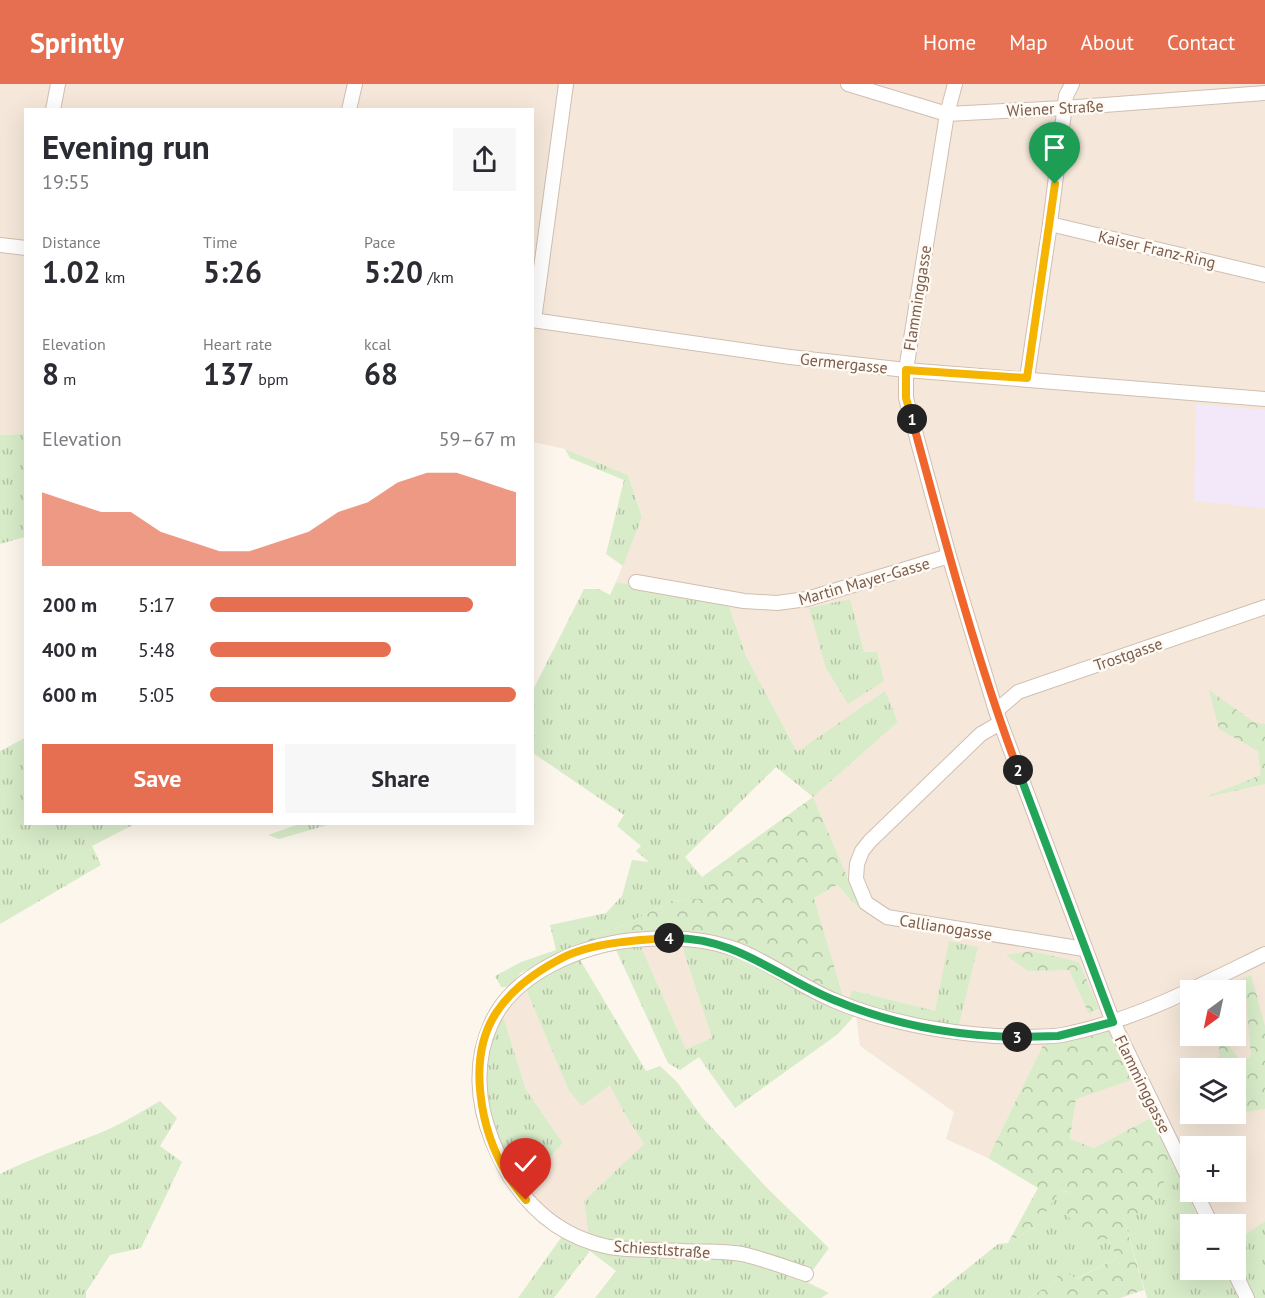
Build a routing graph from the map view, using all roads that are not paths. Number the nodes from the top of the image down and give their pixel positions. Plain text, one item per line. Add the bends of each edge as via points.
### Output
1 (58, 84) edge
2 (355, 84) edge
3 (566, 84) edge
4 (848, 84) edge
5 (955, 84) edge
6 (1072, 84) edge
7 (1265, 93) edge
8 (53, 108) edge
9 (350, 108) edge
10 (1064, 108) junction
11 (947, 114) junction
12 (1050, 224) junction
13 (0, 245) edge
14 (24, 248) edge
15 (1265, 275) edge
16 (534, 313) edge
17 (534, 320) edge
18 (906, 370) junction
19 (1027, 378) junction
20 (1265, 399) edge
21 (949, 556) junction
22 (636, 582) dead end
23 (1265, 607) edge
24 (998, 717) junction
25 (862, 851) joint
26 (1084, 950) junction
27 (1265, 954) edge
28 (1113, 1022) junction
29 (1180, 1160) edge
30 (806, 1274) dead end
31 (1238, 1280) edge
32 (1247, 1298) edge

1 - 8 street
2 - 9 street
3 - 16 street
4 - 11 street, Wiener Straße
5 - 11 street, Flamminggasse
6 - 10 street
7 - 10 street, Wiener Straße
10 - 11 street, Wiener Straße
10 - 12 street
11 - 18 street, Flamminggasse
12 - 15 street, Kaiser Franz-Ring
12 - 19 street
13 - 14 street
17 - 18 street, Germergasse
18 - 19 street, Germergasse
18 - 21 street, Flamminggasse via 906,398
19 - 20 street, Germergasse
21 - 22 street, Martin Mayer-Gasse via 807,599 777,603
21 - 24 street, Flamminggasse
23 - 24 street, Trostgasse via 1018,692
24 - 25 street, Trostgasse
24 - 26 street, Flamminggasse
25 - 26 street, Callianogasse via 856,864 856,879 866,903 887,917
26 - 28 street, Flamminggasse
27 - 28 street, Schiestlstraße
28 - 29 street, Flamminggasse
28 - 30 street, Schiestlstraße via 1058,1036 952,1032 832,1000 744,953 709,942 677,938 632,940 563,957 507,999 495,1014 481,1055 481,1106 507,1175 547,1221 577,1237 610,1247 740,1254
31 - 32 street

